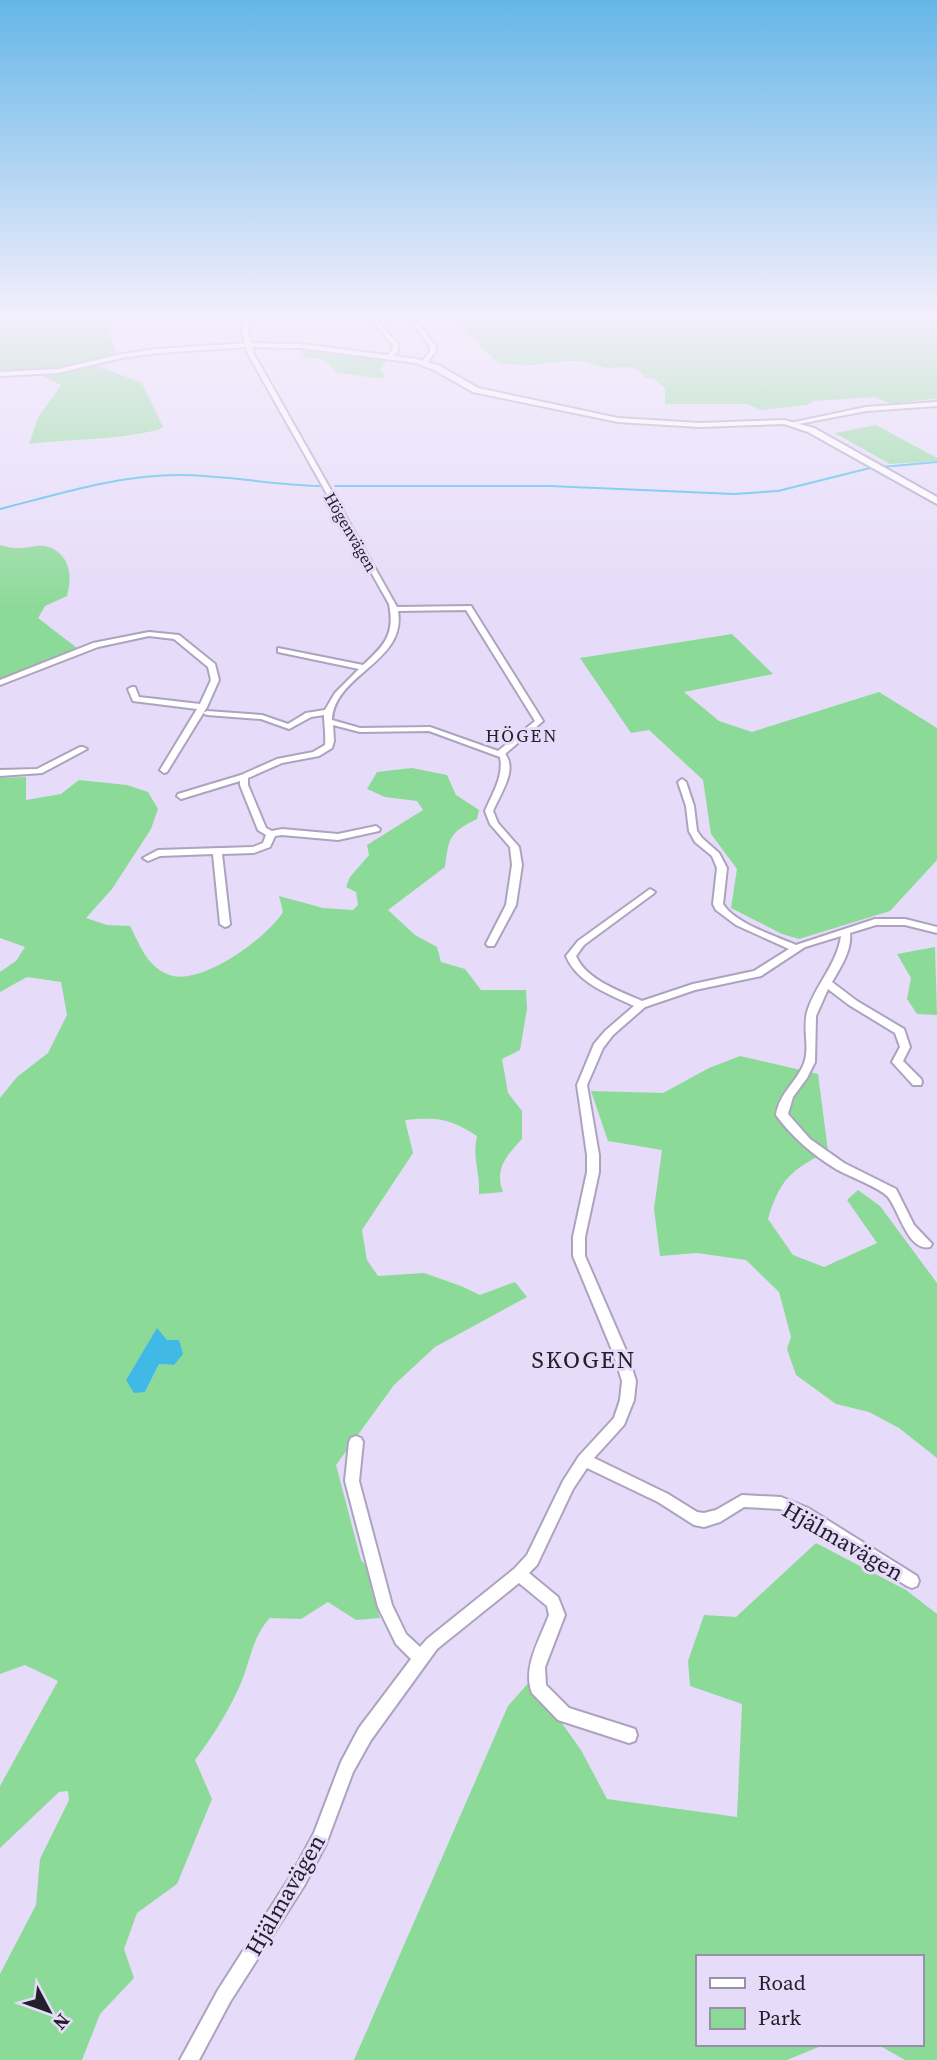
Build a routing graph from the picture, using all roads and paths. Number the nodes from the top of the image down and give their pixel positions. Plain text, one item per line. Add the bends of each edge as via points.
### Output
1 (284, 415) edge
2 (595, 415) edge
3 (834, 415) edge
4 (793, 423) junction
5 (937, 502) edge
6 (395, 609) junction
7 (282, 650) dead end
8 (366, 668) junction
9 (0, 682) edge
10 (132, 689) dead end
11 (205, 710) junction
12 (328, 716) junction
13 (83, 749) dead end
14 (500, 754) junction
15 (164, 770) dead end
16 (0, 773) edge
17 (244, 777) junction
18 (682, 782) dead end
19 (181, 796) dead end
20 (376, 829) dead end
21 (271, 834) junction
22 (217, 853) junction
23 (148, 858) dead end
24 (650, 892) dead end
25 (225, 924) dead end
26 (937, 930) edge
27 (842, 932) junction
28 (491, 944) dead end
29 (795, 948) junction
30 (828, 984) junction
31 (641, 1005) junction
32 (917, 1082) dead end
33 (926, 1244) dead end
34 (356, 1442) dead end
35 (584, 1460) junction
36 (519, 1574) junction
37 (912, 1581) dead end
38 (421, 1658) junction
39 (629, 1735) dead end
40 (189, 2060) edge

1 - 6 street, Högenvägen
2 - 4 street via 699,425
3 - 4 street
4 - 5 street
6 - 8 street via 389,640
6 - 14 street via 468,608 539,721
7 - 8 street
8 - 12 street via 345,688
9 - 11 street via 96,645 170,634 216,673
10 - 11 street via 136,699 146,702
11 - 12 street via 262,717 289,727 309,715
11 - 15 street
12 - 14 street via 360,730 430,729
12 - 17 street via 329,746 321,752 280,761
13 - 16 street via 39,771
14 - 28 street via 507,761 489,811 514,847 517,865 512,905
17 - 19 street
17 - 21 street via 262,830
18 - 29 street via 693,831 722,868 721,910
20 - 21 street via 338,837
21 - 22 street via 262,849
22 - 23 street via 158,853
22 - 25 street
24 - 31 street via 586,939 571,956 572,964 582,973
26 - 27 street, Hjälmavägen via 887,921
27 - 29 street, Hjälmavägen
27 - 30 street via 845,942
29 - 31 street, Hjälmavägen via 757,974 693,987
30 - 32 street via 900,1031 905,1047 897,1062
30 - 33 street via 812,1011 808,1067 783,1103 782,1115 806,1142 839,1166 892,1192 910,1228
31 - 35 street, Hjälmavägen via 609,1033 582,1085 593,1172 579,1256 629,1381 619,1421
34 - 38 street via 352,1481 386,1607 401,1639
35 - 36 street, Hjälmavägen via 532,1560
35 - 37 street, Hjälmavägen via 704,1521 742,1501 781,1503
36 - 38 street, Hjälmavägen
36 - 39 street via 553,1602 557,1615 537,1667 538,1688 564,1714
38 - 40 street, Hjälmavägen via 365,1734 298,1880

